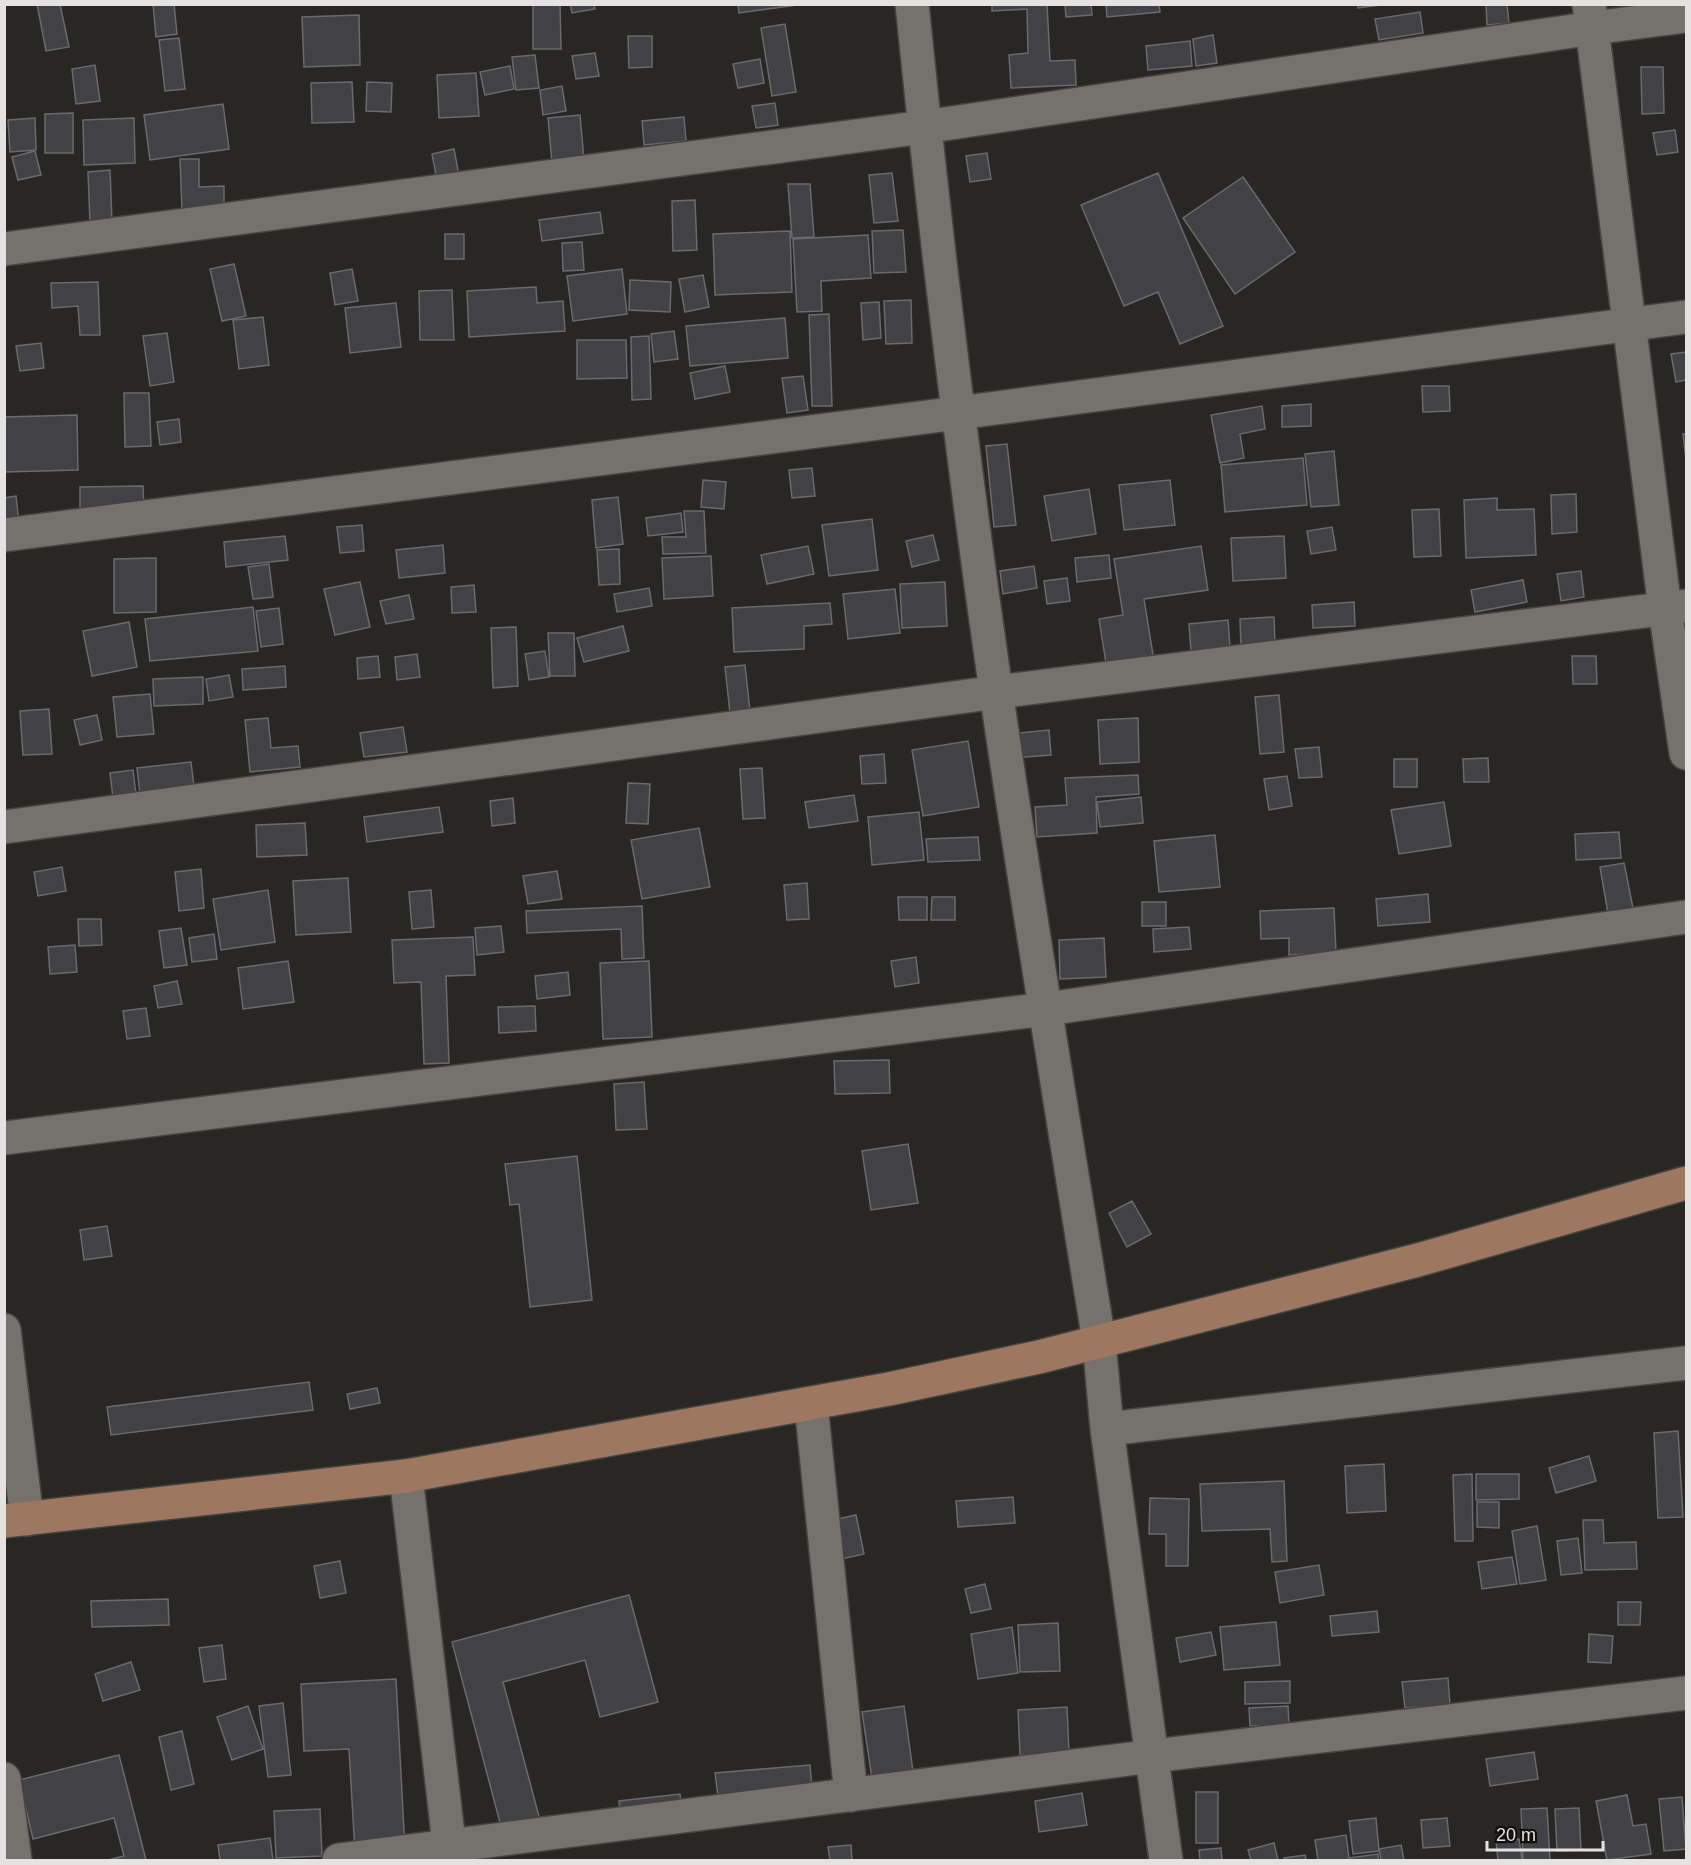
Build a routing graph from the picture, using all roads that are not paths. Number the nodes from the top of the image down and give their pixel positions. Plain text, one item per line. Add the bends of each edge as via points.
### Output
1 (912, 4) edge
2 (1591, 16) edge
3 (1686, 16) edge
4 (924, 127) junction
5 (4, 249) edge
6 (1686, 317) edge
7 (1629, 324) junction
8 (958, 413) junction
9 (4, 535) edge
10 (1676, 608) edge
11 (997, 692) junction
12 (1686, 753) edge
13 (4, 827) edge
14 (1686, 917) edge
15 (1046, 1009) junction
16 (4, 1138) edge
17 (1686, 1183) edge
18 (4, 1330) edge
19 (1099, 1341) junction
20 (1686, 1363) edge
21 (811, 1404) junction
22 (1107, 1429) junction
23 (406, 1476) junction
24 (16, 1520) edge
25 (1686, 1693) edge
26 (1153, 1756) junction
27 (4, 1779) edge
28 (850, 1795) junction
29 (450, 1854) edge
30 (15, 1860) edge
31 (339, 1860) edge
32 (1166, 1860) edge

1 - 4 street
2 - 3 street
2 - 4 street
2 - 7 street
4 - 5 street
4 - 8 street
6 - 7 street
7 - 8 street
7 - 10 street
8 - 9 street
8 - 11 street
10 - 11 street
10 - 12 street
11 - 13 street
11 - 15 street
14 - 15 street
15 - 16 street
15 - 19 street
17 - 19 main road via 1418,1260
18 - 24 street
19 - 21 main road
19 - 22 street
20 - 22 street
21 - 23 main road
21 - 28 street
22 - 26 street
23 - 24 main road
23 - 29 street
25 - 26 street
26 - 28 street
26 - 32 street
27 - 30 street
28 - 29 street
29 - 31 street

